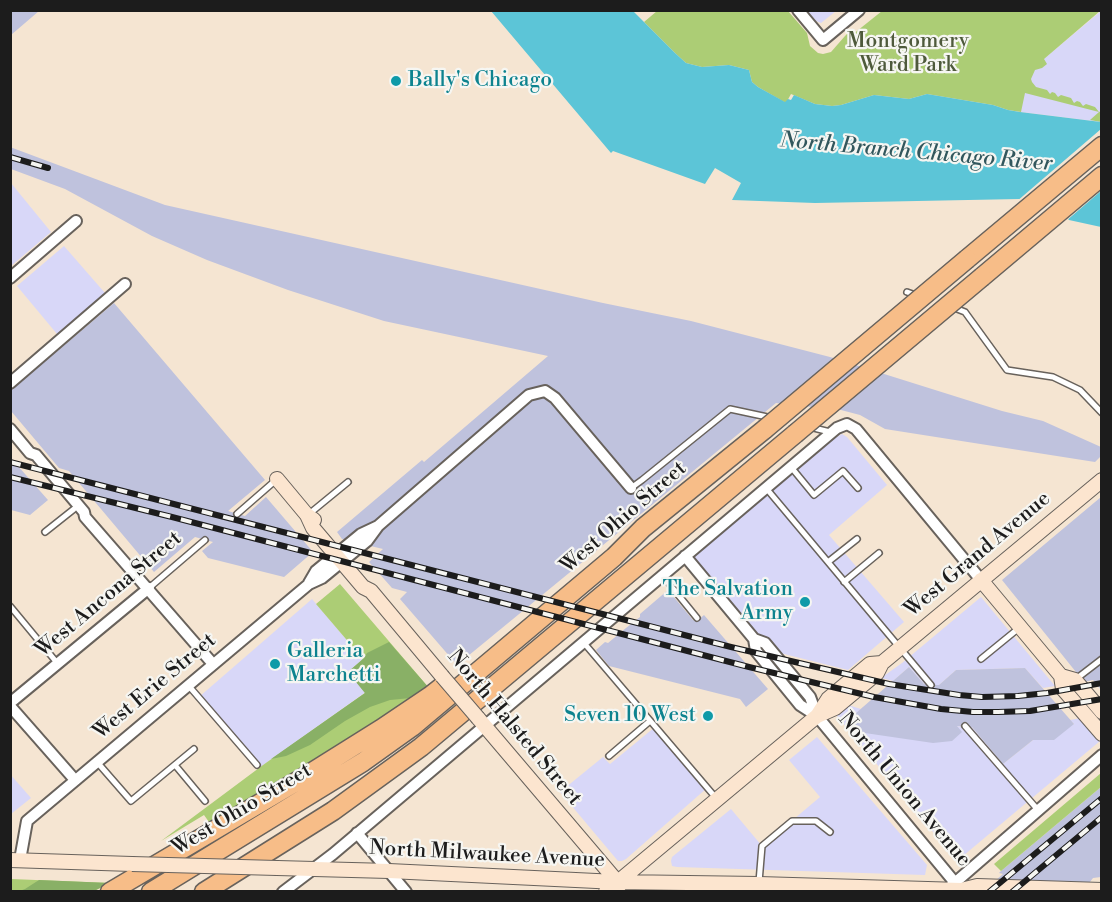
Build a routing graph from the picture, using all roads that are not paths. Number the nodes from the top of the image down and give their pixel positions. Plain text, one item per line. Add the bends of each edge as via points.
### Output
1 (798, 10) edge
2 (859, 10) edge
3 (1101, 146) edge
4 (1101, 176) edge
5 (76, 221) dead end
6 (967, 259) junction
7 (982, 276) junction
8 (10, 278) edge
9 (125, 284) dead end
10 (908, 292) dead end
11 (927, 299) dead end
12 (936, 302) dead end
13 (10, 383) edge
14 (1101, 413) edge
15 (792, 427) junction
16 (10, 429) edge
17 (832, 432) junction
18 (30, 453) junction
19 (790, 467) junction
20 (277, 479) joint
21 (1101, 480) edge
22 (348, 482) dead end
23 (631, 488) joint
24 (765, 488) junction
25 (858, 488) dead end
26 (74, 509) junction
27 (237, 514) dead end
28 (308, 515) junction
29 (86, 517) junction
30 (643, 528) junction
31 (45, 532) dead end
32 (857, 539) dead end
33 (205, 540) dead end
34 (879, 554) dead end
35 (341, 556) junction
36 (685, 556) junction
37 (828, 562) junction
38 (662, 575) junction
39 (981, 580) junction
40 (844, 582) junction
41 (149, 588) junction
42 (10, 606) edge
43 (697, 618) dead end
44 (1020, 627) junction
45 (583, 642) junction
46 (900, 648) junction
47 (981, 659) dead end
48 (1101, 659) edge
49 (58, 664) junction
50 (213, 664) junction
51 (1061, 676) junction
52 (1075, 680) junction
53 (188, 685) junction
54 (931, 685) dead end
55 (10, 704) edge
56 (1101, 712) edge
57 (818, 716) junction
58 (650, 721) junction
59 (481, 722) junction
60 (965, 726) dead end
61 (1101, 734) edge
62 (194, 749) dead end
63 (1101, 755) edge
64 (609, 756) dead end
65 (97, 762) junction
66 (175, 765) junction
67 (257, 765) dead end
68 (75, 780) junction
69 (717, 800) junction
70 (205, 801) dead end
71 (1038, 810) junction
72 (830, 832) dead end
73 (357, 833) junction
74 (15, 860) edge
75 (247, 865) junction
76 (313, 868) junction
77 (389, 871) junction
78 (759, 884) junction
79 (621, 887) edge
80 (956, 889) edge
81 (1101, 890) edge
82 (110, 891) edge
83 (151, 891) edge
84 (204, 891) edge
85 (222, 891) edge
86 (284, 891) edge
87 (406, 891) edge
88 (606, 891) edge

1 - 2 street via 824,40
3 - 6 highway, West Ohio Street
4 - 7 highway, West Ohio Street
5 - 8 street
6 - 7 lane
6 - 30 highway, West Ohio Street, bridge
7 - 15 highway, West Ohio Street, bridge
9 - 13 street
10 - 11 lane
12 - 14 lane via 965,312 1007,370 1053,377 1080,390
15 - 17 lane
15 - 23 lane via 730,409
15 - 75 highway, West Ohio Street via 421,747 333,811
16 - 18 street
17 - 19 street
17 - 39 street via 847,424 856,429
18 - 26 street
18 - 29 street via 36,455
19 - 24 street
19 - 25 lane via 814,495 843,471
20 - 27 lane
20 - 28 main road, North Halsted Street
21 - 39 main road, West Grand Avenue
22 - 28 lane
23 - 35 street, West Erie Street via 545,391 529,395 378,526 367,541
24 - 36 street
24 - 37 lane
26 - 29 street via 79,516
26 - 31 lane
28 - 35 main road, North Halsted Street
29 - 41 street
30 - 82 highway via 607,550 420,703 306,776
30 - 83 highway, West Ohio Street via 614,557 412,727 363,762
32 - 37 lane
33 - 41 lane, West Ancona Street
34 - 40 lane
35 - 50 street, West Erie Street via 322,578 309,584
35 - 59 main road, North Halsted Street, bridge via 369,584
36 - 38 street
36 - 57 street, North Union Avenue via 754,639 773,652 810,697
37 - 40 lane
38 - 43 lane
38 - 45 street
39 - 44 main road
39 - 46 main road, West Grand Avenue
40 - 46 lane
41 - 49 street, West Ancona Street
41 - 50 street
42 - 49 lane
44 - 47 lane
44 - 51 main road
45 - 58 lane
45 - 59 street
46 - 54 lane
46 - 57 main road, West Grand Avenue via 835,708
48 - 52 lane
49 - 55 street, West Ancona Street
50 - 53 street, West Erie Street
51 - 52 main road
51 - 61 main road via 1063,689
52 - 56 main road
53 - 65 street, West Erie Street
53 - 67 lane
55 - 68 street
57 - 69 main road, West Grand Avenue
57 - 80 street, North Union Avenue
58 - 64 lane
58 - 69 lane
59 - 73 street
59 - 79 main road, North Halsted Street
60 - 71 lane
62 - 66 lane
63 - 71 street
65 - 66 lane via 131,801
65 - 68 street, West Erie Street
66 - 70 lane
68 - 74 street, West Erie Street via 27,820
69 - 79 main road, West Grand Avenue
71 - 80 street
72 - 78 lane via 816,821 792,821 762,846
73 - 76 street
73 - 77 street
74 - 76 main road, North Milwaukee Avenue, bridge
75 - 84 highway, West Ohio Street
75 - 85 highway
76 - 77 main road, North Milwaukee Avenue
76 - 86 street
77 - 79 main road, North Milwaukee Avenue
77 - 87 street
78 - 79 main road, North Milwaukee Avenue
78 - 80 main road, North Milwaukee Avenue
79 - 88 main road, West Grand Avenue
80 - 81 main road, North Milwaukee Avenue via 977,886

